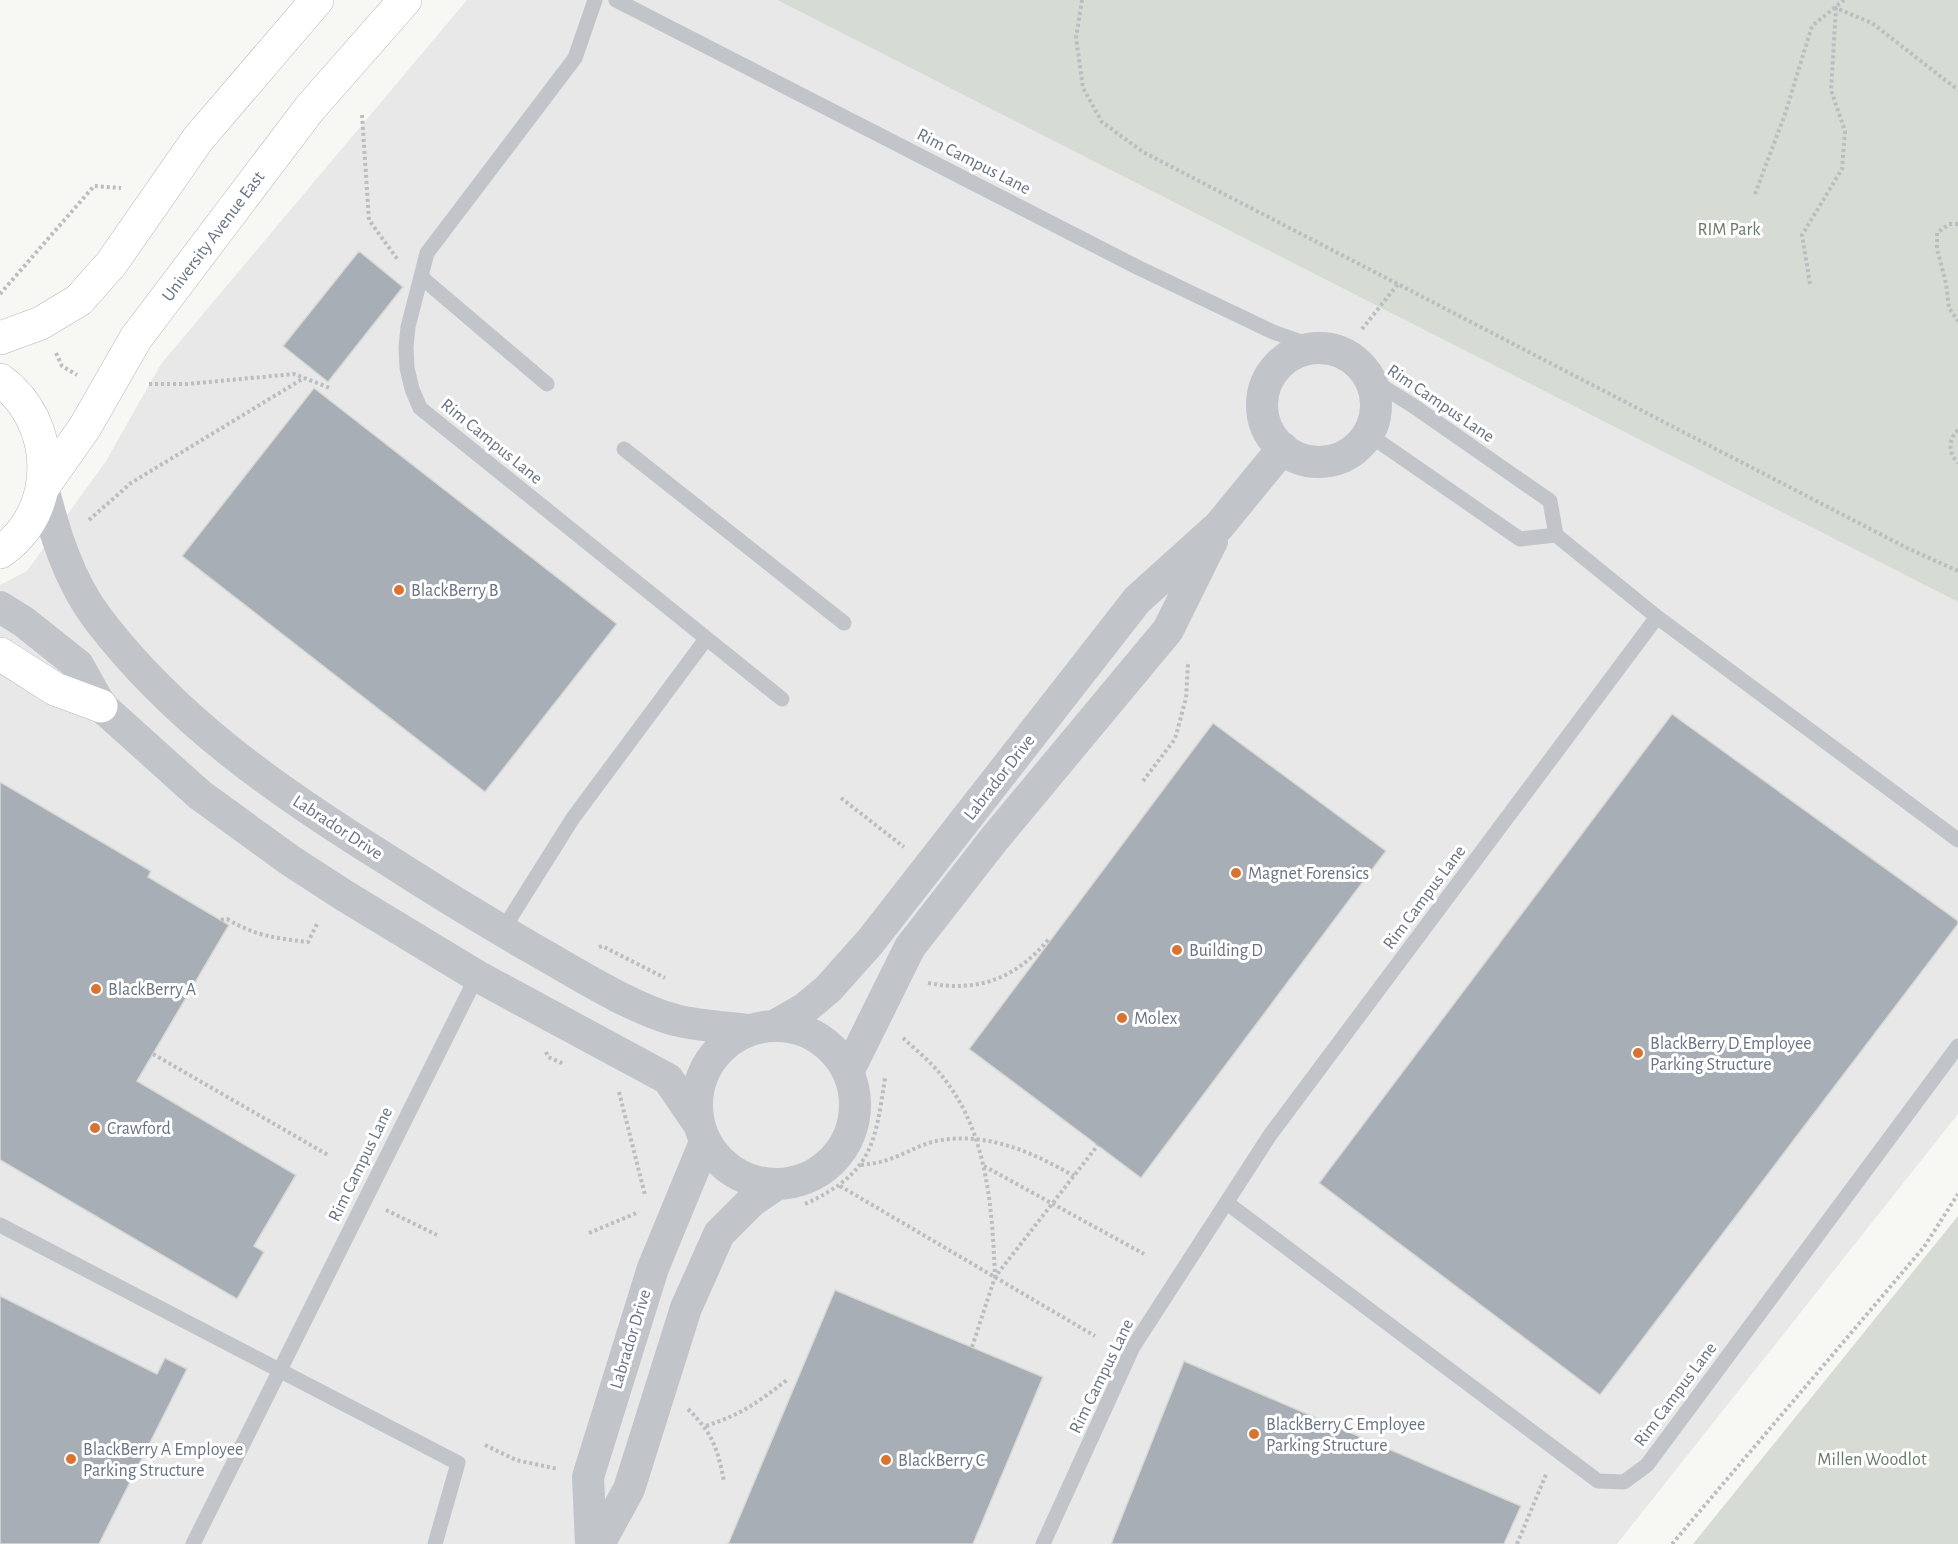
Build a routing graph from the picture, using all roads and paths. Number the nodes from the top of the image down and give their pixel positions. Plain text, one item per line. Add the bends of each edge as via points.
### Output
1 (317, 0) edge
2 (405, 0) edge
3 (595, 0) edge
4 (616, 0) edge
5 (1082, 0) edge
6 (1844, 0) edge
7 (1836, 8) junction
8 (1958, 90) edge
9 (362, 115) dead end
10 (94, 186) dead end
11 (1755, 194) dead end
12 (1958, 224) edge
13 (401, 264) dead end
14 (421, 277) junction
15 (1398, 284) junction
16 (1810, 284) dead end
17 (0, 294) edge
18 (1958, 321) edge
19 (1362, 329) dead end
20 (0, 338) edge
21 (1318, 348) junction
22 (54, 349) dead end
23 (79, 376) dead end
24 (304, 378) junction
25 (1370, 379) junction
26 (0, 380) edge
27 (142, 384) dead end
28 (547, 384) dead end
29 (330, 388) dead end
30 (1958, 430) edge
31 (1368, 434) junction
32 (1283, 448) junction
33 (624, 449) dead end
34 (1958, 463) edge
35 (43, 487) junction
36 (89, 520) dead end
37 (1219, 526) junction
38 (1556, 535) junction
39 (0, 552) edge
40 (1958, 571) edge
41 (0, 607) edge
42 (1657, 617) junction
43 (844, 623) dead end
44 (706, 639) junction
45 (0, 654) edge
46 (1183, 660) dead end
47 (782, 699) dead end
48 (101, 706) junction
49 (1143, 781) dead end
50 (841, 798) dead end
51 (1958, 840) edge
52 (904, 848) dead end
53 (221, 920) dead end
54 (317, 924) dead end
55 (502, 931) junction
56 (1049, 939) dead end
57 (602, 946) dead end
58 (477, 976) junction
59 (919, 981) dead end
60 (674, 983) dead end
61 (763, 1027) junction
62 (897, 1033) dead end
63 (1958, 1046) edge
64 (153, 1054) dead end
65 (848, 1072) junction
66 (619, 1092) dead end
67 (701, 1132) junction
68 (976, 1139) junction
69 (1098, 1145) dead end
70 (328, 1155) dead end
71 (860, 1165) dead end
72 (983, 1166) junction
73 (1074, 1176) junction
74 (777, 1184) junction
75 (840, 1186) dead end
76 (1958, 1194) edge
77 (1227, 1203) junction
78 (644, 1204) dead end
79 (1053, 1204) junction
80 (385, 1209) dead end
81 (639, 1221) dead end
82 (0, 1226) edge
83 (590, 1233) dead end
84 (436, 1235) dead end
85 (1144, 1254) dead end
86 (995, 1276) junction
87 (1095, 1336) dead end
88 (972, 1347) dead end
89 (280, 1370) junction
90 (786, 1380) dead end
91 (684, 1404) dead end
92 (706, 1426) junction
93 (485, 1444) dead end
94 (1550, 1463) dead end
95 (562, 1470) dead end
96 (724, 1480) dead end
97 (193, 1544) edge
98 (435, 1544) edge
99 (591, 1544) edge
100 (598, 1544) edge
101 (1043, 1544) edge
102 (1517, 1544) edge
103 (1672, 1544) edge

1 - 20 main road via 198,139 111,264 79,300 41,322
2 - 35 main road, University Avenue East via 310,108 136,338 85,427
3 - 14 lane, Rim Campus Lane via 575,58 427,253
4 - 21 lane, Rim Campus Lane via 1137,267 1273,332
5 - 15 path via 1076,38 1083,88 1102,122 1143,152
6 - 7 path
7 - 8 path via 1872,23
7 - 11 path via 1812,26
7 - 16 path via 1831,90 1845,131 1842,169 1802,235
9 - 13 path via 369,220
10 - 17 path
12 - 18 path via 1949,224 1937,233 1949,308
14 - 28 lane
14 - 44 lane, Rim Campus Lane via 406,347 407,368 420,408
15 - 19 path
15 - 40 path
21 - 25 street via 1349,356
21 - 32 street via 1286,359 1266,386 1265,420 1273,439
22 - 23 path via 62,366
24 - 27 path via 294,374
24 - 29 path
24 - 36 path via 131,483
25 - 31 street via 1376,397 1375,416
25 - 38 lane, Rim Campus Lane via 1550,501
26 - 35 main road via 13,390 34,418 44,452
30 - 34 path via 1950,445
31 - 32 street via 1356,449 1339,459 1319,462 1300,458
31 - 38 lane via 1520,539
32 - 37 street, Labrador Drive
33 - 43 lane
35 - 39 main road via 31,519 10,546
35 - 55 street, Labrador Drive via 62,551 96,617 174,704 222,746 318,817
37 - 61 street, Labrador Drive via 1137,600 828,989 804,1009
37 - 65 street, Labrador Drive via 1168,630 994,838 910,947
38 - 42 lane
41 - 48 street via 78,665
42 - 51 lane
42 - 77 lane, Rim Campus Lane via 1270,1135
44 - 47 lane, Rim Campus Lane
44 - 55 lane via 573,818
45 - 48 main road via 55,689
46 - 49 path via 1188,664 1186,698 1175,739
48 - 58 street via 200,795 291,861
50 - 52 path
53 - 54 path via 227,919 249,932 308,942
55 - 61 street, Labrador Drive via 638,1006 675,1020 706,1026
56 - 59 path via 1032,958 1010,973 968,987
57 - 60 path
58 - 67 street via 668,1079
58 - 89 lane, Rim Campus Lane
61 - 65 street via 791,1027 819,1038 831,1047
61 - 67 street via 734,1037 706,1067 697,1090
62 - 68 path via 937,1070 965,1111
63 - 77 lane, Rim Campus Lane via 1647,1465 1624,1482 1598,1481
64 - 70 path
65 - 74 street via 854,1118 843,1147 833,1160 807,1178
66 - 78 path via 646,1197
67 - 74 street via 718,1159 735,1173 755,1182
67 - 99 street, Labrador Drive via 653,1268 588,1477
68 - 71 path via 935,1141 885,1161
68 - 72 path
68 - 73 path via 1007,1145
69 - 73 path
72 - 79 path
72 - 86 path via 993,1230
73 - 79 path
74 - 100 street via 752,1201 719,1234 686,1308 629,1489
75 - 86 path
76 - 103 path via 1924,1247
77 - 101 lane, Rim Campus Lane via 1132,1347
79 - 85 path
79 - 86 path
80 - 84 path
81 - 83 path via 642,1211
82 - 89 lane
86 - 87 path
86 - 88 path
89 - 97 lane, Rim Campus Lane
89 - 98 lane via 458,1463
90 - 92 path via 753,1407
91 - 92 path
92 - 96 path
93 - 95 path via 516,1460
94 - 102 path

